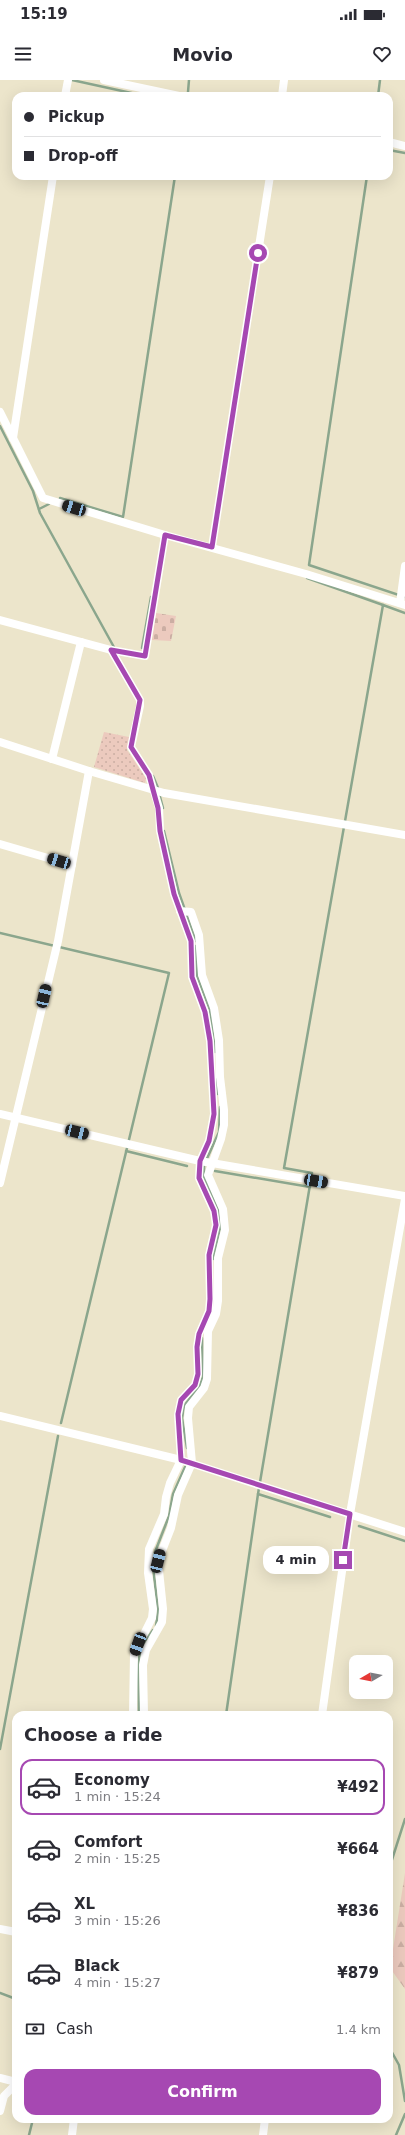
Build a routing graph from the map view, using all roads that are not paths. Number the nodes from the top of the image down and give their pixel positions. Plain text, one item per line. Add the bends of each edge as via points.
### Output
1 (68, 80) edge
2 (104, 80) edge
3 (284, 80) edge
4 (66, 92) edge
5 (160, 92) edge
6 (282, 92) edge
7 (393, 143) edge
8 (405, 146) edge
9 (52, 180) edge
10 (269, 180) edge
11 (0, 412) edge
12 (13, 438) junction
13 (165, 535) junction
14 (212, 547) junction
15 (405, 566) edge
16 (402, 604) edge
17 (0, 620) edge
18 (81, 642) junction
19 (115, 651) junction
20 (0, 742) edge
21 (52, 759) junction
22 (89, 771) junction
23 (152, 789) junction
24 (405, 835) edge
25 (0, 844) edge
26 (72, 865) junction
27 (180, 911) junction
28 (0, 1114) edge
29 (15, 1117) junction
30 (200, 1161) junction
31 (211, 1164) junction
32 (0, 1183) edge
33 (405, 1196) edge
34 (405, 1199) edge
35 (0, 1416) edge
36 (181, 1460) junction
37 (192, 1463) junction
38 (350, 1514) junction
39 (405, 1532) edge
40 (132, 1711) edge
41 (144, 1711) edge
42 (323, 1711) edge
43 (0, 1929) edge
44 (12, 1931) edge
45 (0, 2078) edge
46 (12, 2082) edge
47 (12, 2087) edge
48 (0, 2111) edge
49 (74, 2123) edge
50 (264, 2123) edge
51 (72, 2135) edge
52 (263, 2135) edge

1 - 4 street
2 - 5 street
3 - 6 street
7 - 8 street
9 - 12 street
10 - 14 street
11 - 12 street
12 - 13 street via 43,498
13 - 14 street
13 - 19 street via 145,656
14 - 16 street
15 - 16 street via 401,591
17 - 18 street
18 - 19 street
18 - 21 street
19 - 23 street via 140,700 131,747 149,775
20 - 21 street
21 - 22 street
22 - 23 street
22 - 26 street
23 - 24 street
23 - 27 street
25 - 26 street
26 - 29 street via 58,941
27 - 30 street via 191,941 192,977 205,1012 210,1041 214,1114 209,1141
27 - 31 street via 191,912 199,934 202,975 214,1008 219,1040 224,1125
28 - 29 street
29 - 30 street
29 - 32 street
30 - 31 street
30 - 36 street via 199,1178 214,1211 216,1225 209,1255 209,1311 199,1334 197,1347 198,1374 195,1385 181,1400 178,1414
31 - 33 street
31 - 37 street via 208,1175 223,1210 225,1230 218,1258 216,1314 208,1331 207,1379 204,1388 189,1407
34 - 38 street
35 - 36 street
36 - 37 street
36 - 40 street via 170,1483 164,1514 149,1550 148,1574 153,1609 152,1618 134,1654
37 - 38 street
37 - 41 street via 178,1495 171,1528 158,1561 162,1622 146,1650 143,1665
38 - 39 street
38 - 42 street
43 - 44 street
45 - 46 street
47 - 48 street via 4,2096
49 - 51 street
50 - 52 street

